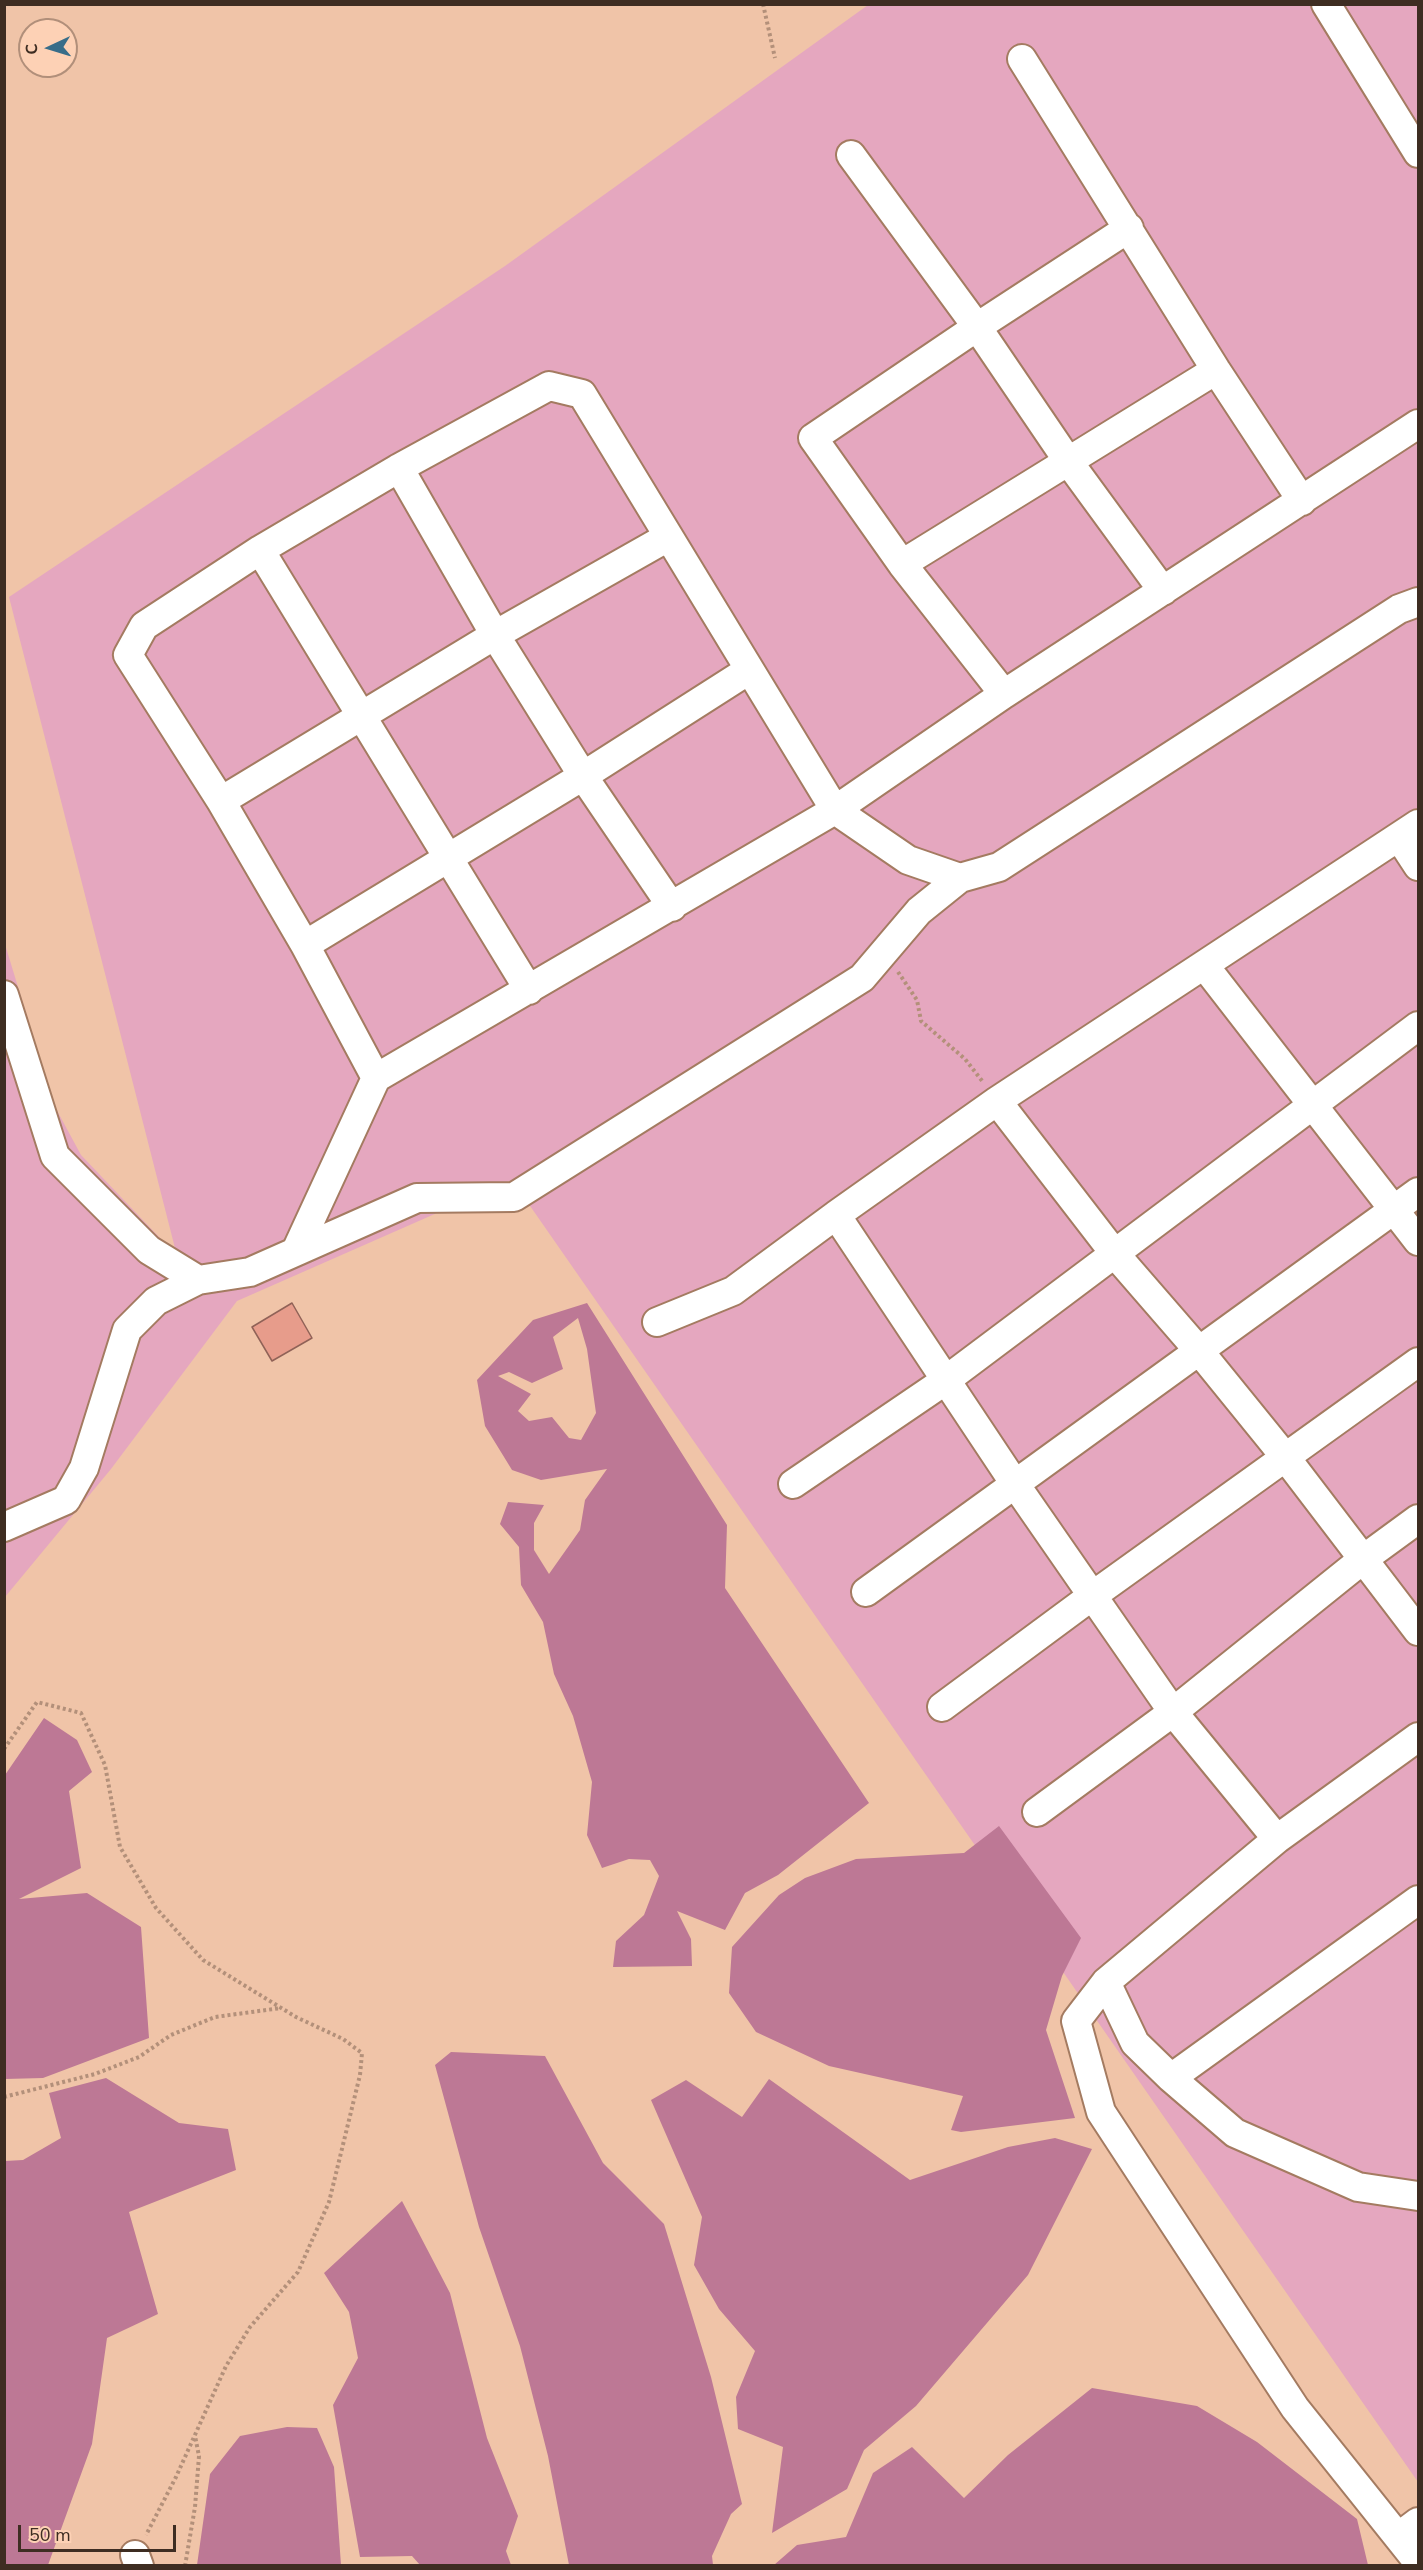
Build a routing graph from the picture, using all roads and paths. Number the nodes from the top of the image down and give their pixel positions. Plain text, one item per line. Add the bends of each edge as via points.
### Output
1 (763, 4) edge
2 (1326, 4) edge
3 (775, 58) dead end
4 (1022, 59) dead end
5 (1419, 153) edge
6 (851, 155) dead end
7 (1129, 228) junction
8 (977, 327) junction
9 (1216, 370) junction
10 (1419, 424) edge
11 (1068, 461) junction
12 (399, 468) junction
13 (1302, 501) junction
14 (668, 537) junction
15 (260, 550) junction
16 (902, 564) junction
17 (1163, 591) junction
18 (1419, 602) edge
19 (495, 635) junction
20 (750, 670) junction
21 (1004, 694) junction
22 (362, 717) junction
23 (583, 776) junction
24 (221, 801) junction
25 (835, 810) junction
26 (1409, 830) edge
27 (447, 856) junction
28 (1419, 866) edge
29 (960, 878) junction
30 (672, 907) junction
31 (305, 945) junction
32 (885, 952) junction
33 (1204, 965) junction
34 (529, 990) junction
35 (4, 995) edge
36 (1419, 1026) edge
37 (375, 1078) junction
38 (997, 1101) junction
39 (1313, 1106) junction
40 (1419, 1192) edge
41 (1395, 1210) junction
42 (836, 1215) junction
43 (1419, 1241) edge
44 (296, 1251) junction
45 (1115, 1254) junction
46 (198, 1280) junction
47 (657, 1322) dead end
48 (1200, 1352) junction
49 (1419, 1362) edge
50 (946, 1380) junction
51 (1286, 1458) junction
52 (793, 1484) dead end
53 (1015, 1484) junction
54 (1419, 1519) edge
55 (4, 1527) edge
56 (1362, 1560) junction
57 (866, 1592) dead end
58 (1092, 1596) junction
59 (1419, 1631) edge
60 (942, 1707) dead end
61 (1173, 1712) junction
62 (1419, 1737) edge
63 (4, 1749) edge
64 (1036, 1812) dead end
65 (1277, 1839) junction
66 (1419, 1900) edge
67 (1106, 1982) junction
68 (281, 2008) junction
69 (1171, 2078) junction
70 (4, 2097) edge
71 (1419, 2196) edge
72 (195, 2433) junction
73 (1408, 2530) edge
74 (137, 2560) edge
75 (1419, 2562) edge
76 (185, 2565) edge

1 - 3 path
2 - 5 lane
4 - 7 lane
6 - 8 lane
7 - 8 lane
7 - 9 lane
8 - 11 lane
8 - 16 lane via 813,438
9 - 11 lane
9 - 13 lane
10 - 13 lane
11 - 16 lane
11 - 17 lane
12 - 14 lane via 549,386 582,394
12 - 15 lane
12 - 19 lane
13 - 17 lane
14 - 19 lane
14 - 20 lane
15 - 22 lane
15 - 24 lane via 144,626 128,655
16 - 21 lane
17 - 21 lane
18 - 29 lane via 1399,609 999,867
19 - 22 lane
19 - 23 lane
20 - 23 lane
20 - 25 lane
21 - 25 lane
22 - 24 lane
22 - 27 lane
23 - 27 lane
23 - 30 lane
24 - 31 lane
25 - 29 lane via 908,860
25 - 30 lane
26 - 28 lane
26 - 33 lane
27 - 31 lane
27 - 34 lane
29 - 32 lane via 919,911
30 - 34 lane
31 - 37 lane
32 - 38 path via 917,1000 921,1021 965,1059
32 - 44 lane via 862,978 514,1197 417,1198
33 - 38 lane
33 - 39 lane
34 - 37 lane
35 - 46 lane via 55,1156 149,1250
36 - 39 lane
37 - 44 lane
38 - 42 lane
38 - 45 lane
39 - 41 lane
39 - 45 lane
40 - 41 lane
41 - 43 lane
41 - 48 lane
42 - 47 lane via 733,1291
42 - 50 lane
44 - 46 lane via 250,1272
45 - 48 lane
45 - 50 lane
46 - 55 lane via 156,1301 127,1330 84,1468 66,1500
48 - 51 lane
48 - 53 lane
49 - 51 lane
50 - 52 lane
50 - 53 lane
51 - 56 lane
51 - 58 lane
53 - 57 lane
53 - 58 lane
54 - 56 lane
56 - 59 lane
56 - 61 lane
58 - 60 lane
58 - 61 lane
61 - 64 lane
61 - 65 lane
62 - 65 lane
63 - 68 path via 37,1702 81,1713 105,1765 120,1846 156,1908 203,1960
65 - 67 lane
66 - 69 lane
67 - 69 lane via 1135,2043
67 - 73 lane via 1076,2021 1101,2112 1295,2408
68 - 70 path via 215,2017 171,2035 139,2057 106,2070
68 - 72 path via 362,2053 360,2075 329,2202 298,2272 250,2327 226,2366
69 - 71 lane via 1235,2133 1358,2187
72 - 74 path
72 - 76 path via 195,2507
73 - 75 lane

